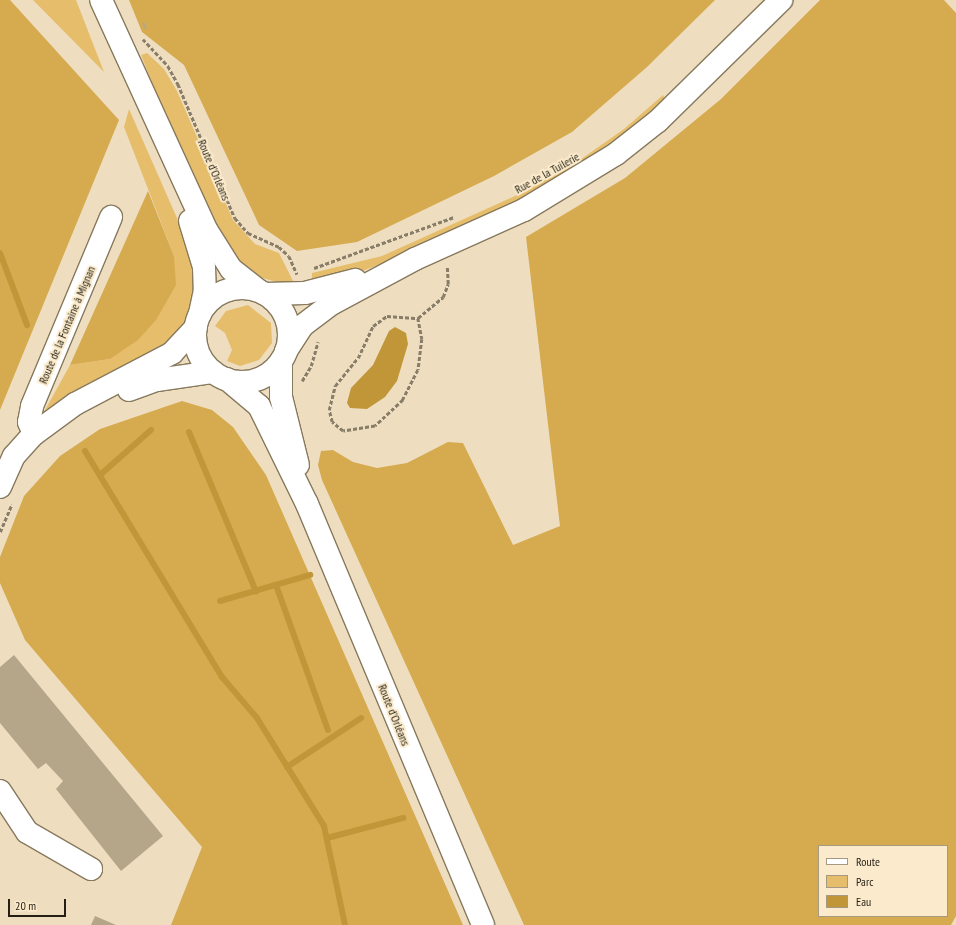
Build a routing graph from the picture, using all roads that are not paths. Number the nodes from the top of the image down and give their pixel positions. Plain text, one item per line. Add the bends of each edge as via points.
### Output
1 (101, 0) edge
2 (781, 0) edge
3 (166, 148) junction
4 (112, 217) dead end
5 (415, 259) junction
6 (262, 292) junction
7 (198, 321) junction
8 (284, 356) junction
9 (220, 375) junction
10 (41, 430) junction
11 (8, 492) edge
12 (307, 504) junction
13 (0, 791) edge
14 (91, 869) dead end
15 (483, 925) edge

1 - 3 main road
2 - 5 main road, Rue de la Tuilerie via 658,121 616,154 524,210
3 - 6 main road via 224,262
3 - 7 main road via 204,267 205,290
4 - 10 main road, Route de la Fontaine à Mignan via 32,406 29,422
5 - 6 main road via 338,287 294,295
5 - 8 main road via 314,315 302,326
6 - 7 main road via 246,288 224,292 213,298
6 - 8 main road via 286,318
7 - 9 main road via 198,352
7 - 10 main road via 172,353 75,404
8 - 9 main road via 257,379
8 - 12 main road, Route d'Orléans via 281,397
9 - 10 main road via 157,380
9 - 12 main road, Route d'Orléans via 259,406
10 - 11 main road via 14,456
12 - 15 main road, Route d'Orléans
13 - 14 main road via 27,832

